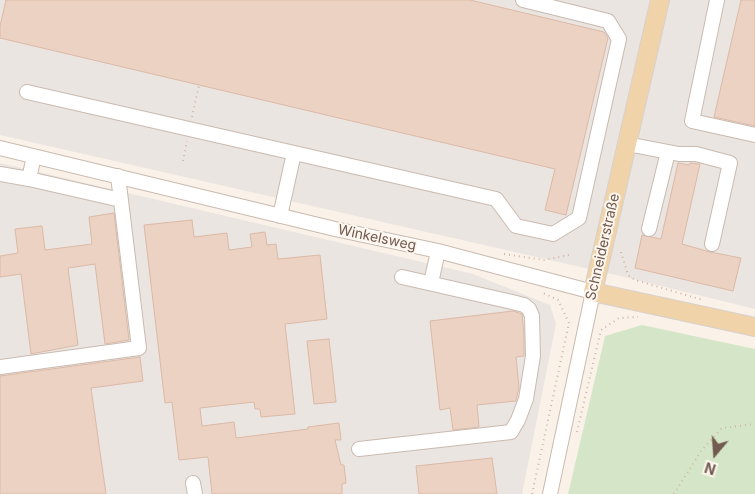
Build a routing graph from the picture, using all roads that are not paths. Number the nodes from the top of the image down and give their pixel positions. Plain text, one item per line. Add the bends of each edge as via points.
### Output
1 (523, 0) edge
2 (660, 0) edge
3 (717, 0) edge
4 (27, 92) dead end
5 (755, 135) edge
6 (627, 144) junction
7 (0, 148) edge
8 (668, 152) junction
9 (294, 153) junction
10 (34, 156) junction
11 (0, 174) edge
12 (118, 176) junction
13 (29, 180) junction
14 (121, 200) junction
15 (280, 216) junction
16 (650, 229) dead end
17 (712, 244) dead end
18 (438, 251) junction
19 (402, 277) dead end
20 (432, 283) junction
21 (593, 292) junction
22 (755, 327) edge
23 (0, 367) edge
24 (359, 449) dead end
25 (550, 494) edge

1 - 9 street via 608,21 620,39 579,218 553,234 516,226 496,199
2 - 6 main road, Schneiderstraße
3 - 5 street via 692,121
4 - 9 street
6 - 8 street
6 - 21 main road, Schneiderstraße
7 - 10 street, Winkelsweg
8 - 16 street
8 - 17 street via 696,154 730,163
9 - 15 street
10 - 12 street, Winkelsweg
10 - 13 street
11 - 13 street
12 - 14 street
12 - 15 street, Winkelsweg
13 - 14 street
14 - 23 street via 139,348
15 - 18 street, Winkelsweg
18 - 20 street
18 - 21 street, Winkelsweg
19 - 20 street
20 - 24 street via 524,305 529,309 533,356 526,398 518,420 511,432
21 - 22 main road, Winkelsweg
21 - 25 street, Schneiderstraße

